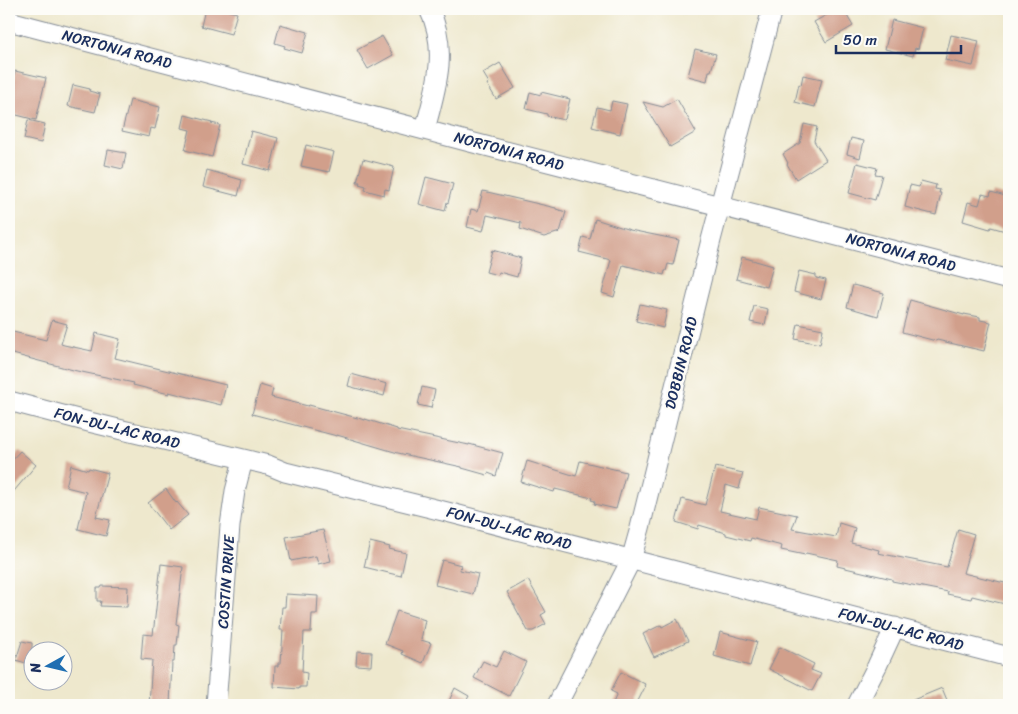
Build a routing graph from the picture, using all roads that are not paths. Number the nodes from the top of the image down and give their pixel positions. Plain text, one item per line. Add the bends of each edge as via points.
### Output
1 (429, 9) edge
2 (772, 9) edge
3 (9, 21) edge
4 (425, 129) junction
5 (720, 206) junction
6 (1009, 280) edge
7 (9, 401) edge
8 (242, 460) junction
9 (631, 560) junction
10 (895, 627) junction
11 (1009, 657) edge
12 (216, 705) edge
13 (557, 705) edge
14 (857, 705) edge

1 - 4 street via 437,31 440,57 437,85
2 - 5 street, DOBBIN ROAD
3 - 4 street, NORTONIA ROAD
4 - 5 street, NORTONIA ROAD
5 - 6 street, NORTONIA ROAD
5 - 9 street, DOBBIN ROAD
7 - 8 street, FON-DU-LAC ROAD
8 - 9 street, FON-DU-LAC ROAD
8 - 12 street, COSTIN DRIVE via 230,526
9 - 10 street, FON-DU-LAC ROAD
9 - 13 street, DOBBIN ROAD
10 - 11 street, FON-DU-LAC ROAD
10 - 14 street

